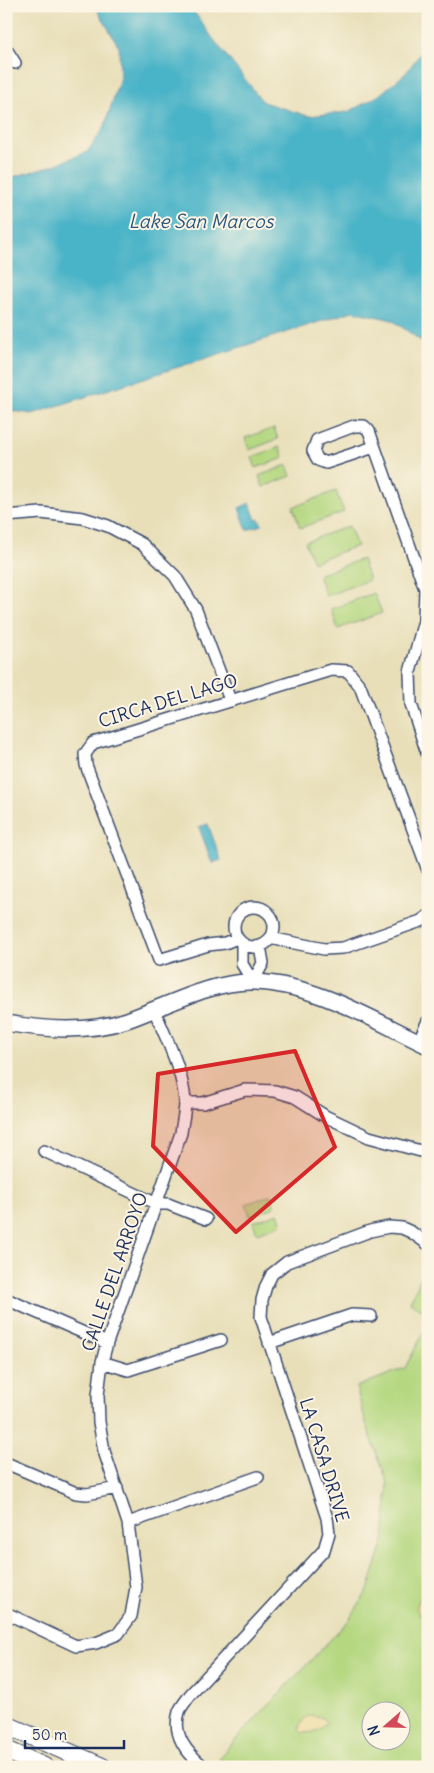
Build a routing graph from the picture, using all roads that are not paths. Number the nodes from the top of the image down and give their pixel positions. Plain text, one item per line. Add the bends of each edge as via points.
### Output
1 (6, 49) edge
2 (15, 63) dead end
3 (374, 447) junction
4 (6, 516) edge
5 (230, 700) junction
6 (426, 749) edge
7 (428, 870) edge
8 (428, 916) edge
9 (270, 938) junction
10 (239, 941) junction
11 (260, 946) junction
12 (253, 982) junction
13 (154, 1009) junction
14 (428, 1021) edge
15 (6, 1023) edge
16 (423, 1044) edge
17 (185, 1103) junction
18 (44, 1151) dead end
19 (428, 1153) edge
20 (158, 1204) junction
21 (206, 1219) dead end
22 (428, 1244) edge
23 (6, 1299) edge
24 (371, 1316) dead end
25 (221, 1340) dead end
26 (107, 1342) junction
27 (269, 1343) junction
28 (102, 1362) junction
29 (6, 1463) edge
30 (258, 1477) dead end
31 (117, 1488) junction
32 (128, 1523) junction
33 (6, 1613) edge
34 (6, 1725) edge
35 (6, 1750) edge
36 (44, 1767) edge
37 (102, 1767) edge
38 (204, 1767) edge

1 - 2 street
3 - 3 street via 326,462 318,460 313,451 317,440 354,426 364,426
3 - 6 street via 425,589 424,621 410,672 411,704
4 - 5 street via 41,513 83,518 108,526 142,544 175,576 196,610
5 - 7 street, CIRCA DEL LAGO via 331,670 348,671 360,686
5 - 10 street, CIRCA DEL LAGO via 93,743 85,754 159,960 208,945
8 - 9 street via 343,948 324,949
9 - 10 street via 272,920 263,910 251,908 239,914 236,920 234,932
9 - 11 street
10 - 11 street, CIRCA DEL LAGO
10 - 12 street via 242,964
11 - 12 street via 263,963
12 - 13 street via 219,986
12 - 16 street via 286,985 332,1000
13 - 15 street via 127,1020 90,1028 51,1029
13 - 17 street, CALLE DEL ARROYO via 176,1064
14 - 16 street
17 - 19 street via 203,1103 245,1090 275,1091 295,1097 369,1137
17 - 20 street, CALLE DEL ARROYO via 181,1134
18 - 20 street
20 - 21 street via 168,1204
20 - 26 street, CALLE DEL ARROYO
22 - 27 street, LA CASA DRIVE via 402,1228 389,1227 287,1262 272,1274 262,1300 261,1317
23 - 26 street
24 - 27 street via 352,1314
25 - 28 street via 128,1370
26 - 28 street, CALLE DEL ARROYO
27 - 38 street, LA CASA DRIVE via 329,1533 324,1550 179,1710 177,1726 181,1743
28 - 31 street, CALLE DEL ARROYO via 99,1422 104,1451
29 - 31 street via 76,1493
30 - 32 street
31 - 32 street, CALLE DEL ARROYO
32 - 33 street, CALLE DEL ARROYO via 136,1587 131,1616 118,1634 96,1643 76,1646
34 - 37 main road
35 - 36 main road

